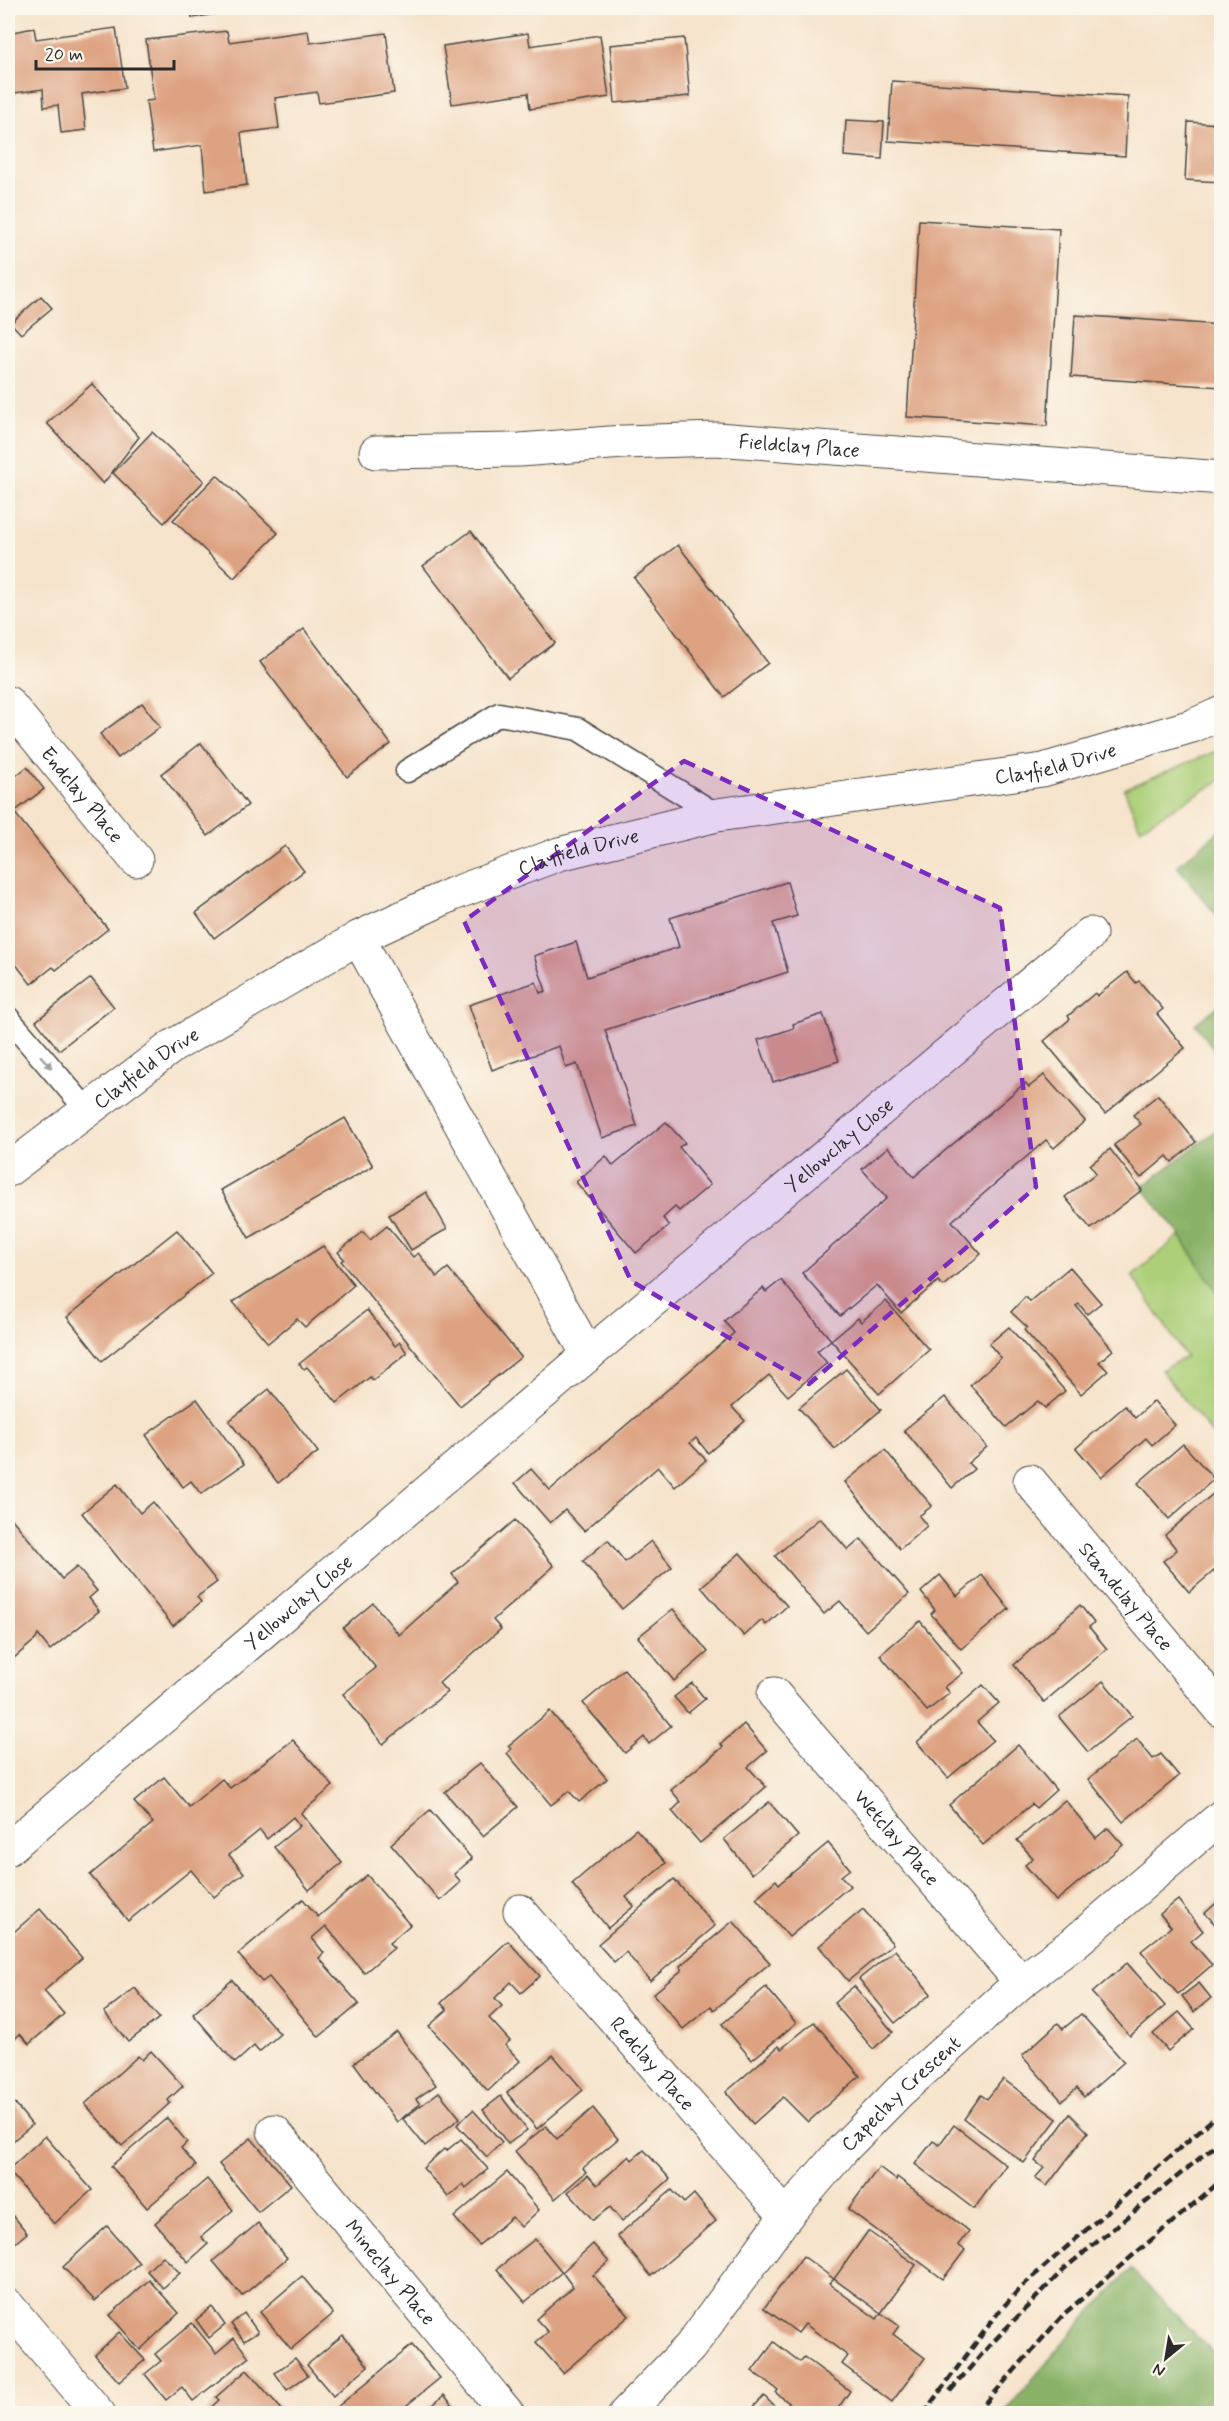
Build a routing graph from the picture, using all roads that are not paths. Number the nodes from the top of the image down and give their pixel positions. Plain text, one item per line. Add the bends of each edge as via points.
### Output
1 (376, 452) dead end
2 (1221, 478) edge
3 (8, 704) edge
4 (1221, 714) edge
5 (407, 771) dead end
6 (717, 815) junction
7 (136, 860) dead end
8 (1090, 934) dead end
9 (358, 938) junction
10 (8, 1018) edge
11 (87, 1110) junction
12 (8, 1170) edge
13 (588, 1355) junction
14 (1030, 1481) dead end
15 (774, 1694) dead end
16 (1221, 1711) edge
17 (1221, 1815) edge
18 (8, 1849) edge
19 (520, 1911) dead end
20 (1021, 1982) junction
21 (274, 2131) dead end
22 (786, 2216) junction
23 (8, 2306) edge
24 (99, 2414) edge
25 (508, 2414) edge
26 (625, 2414) edge

1 - 2 street, Fieldclay Place via 520,450 717,439
3 - 7 street, Endclay Place
4 - 6 street, Clayfield Drive via 1043,770
5 - 6 lane via 499,714 578,729
6 - 9 street, Clayfield Drive via 559,854 453,894
8 - 13 street, Yellowclay Close
9 - 11 street, Clayfield Drive via 173,1046
9 - 13 street
10 -> 11 lane
11 - 12 street, Clayfield Drive
13 - 18 street, Yellowclay Close
14 - 16 street, Standclay Place
15 - 20 street, Wetclay Place
17 - 20 street, Capeclay Crescent via 1074,1943
19 - 22 street, Redclay Place
20 - 22 street, Capeclay Crescent via 900,2091
21 - 25 street, Mineclay Place
22 - 26 street, Capeclay Crescent via 690,2347
23 - 24 street

